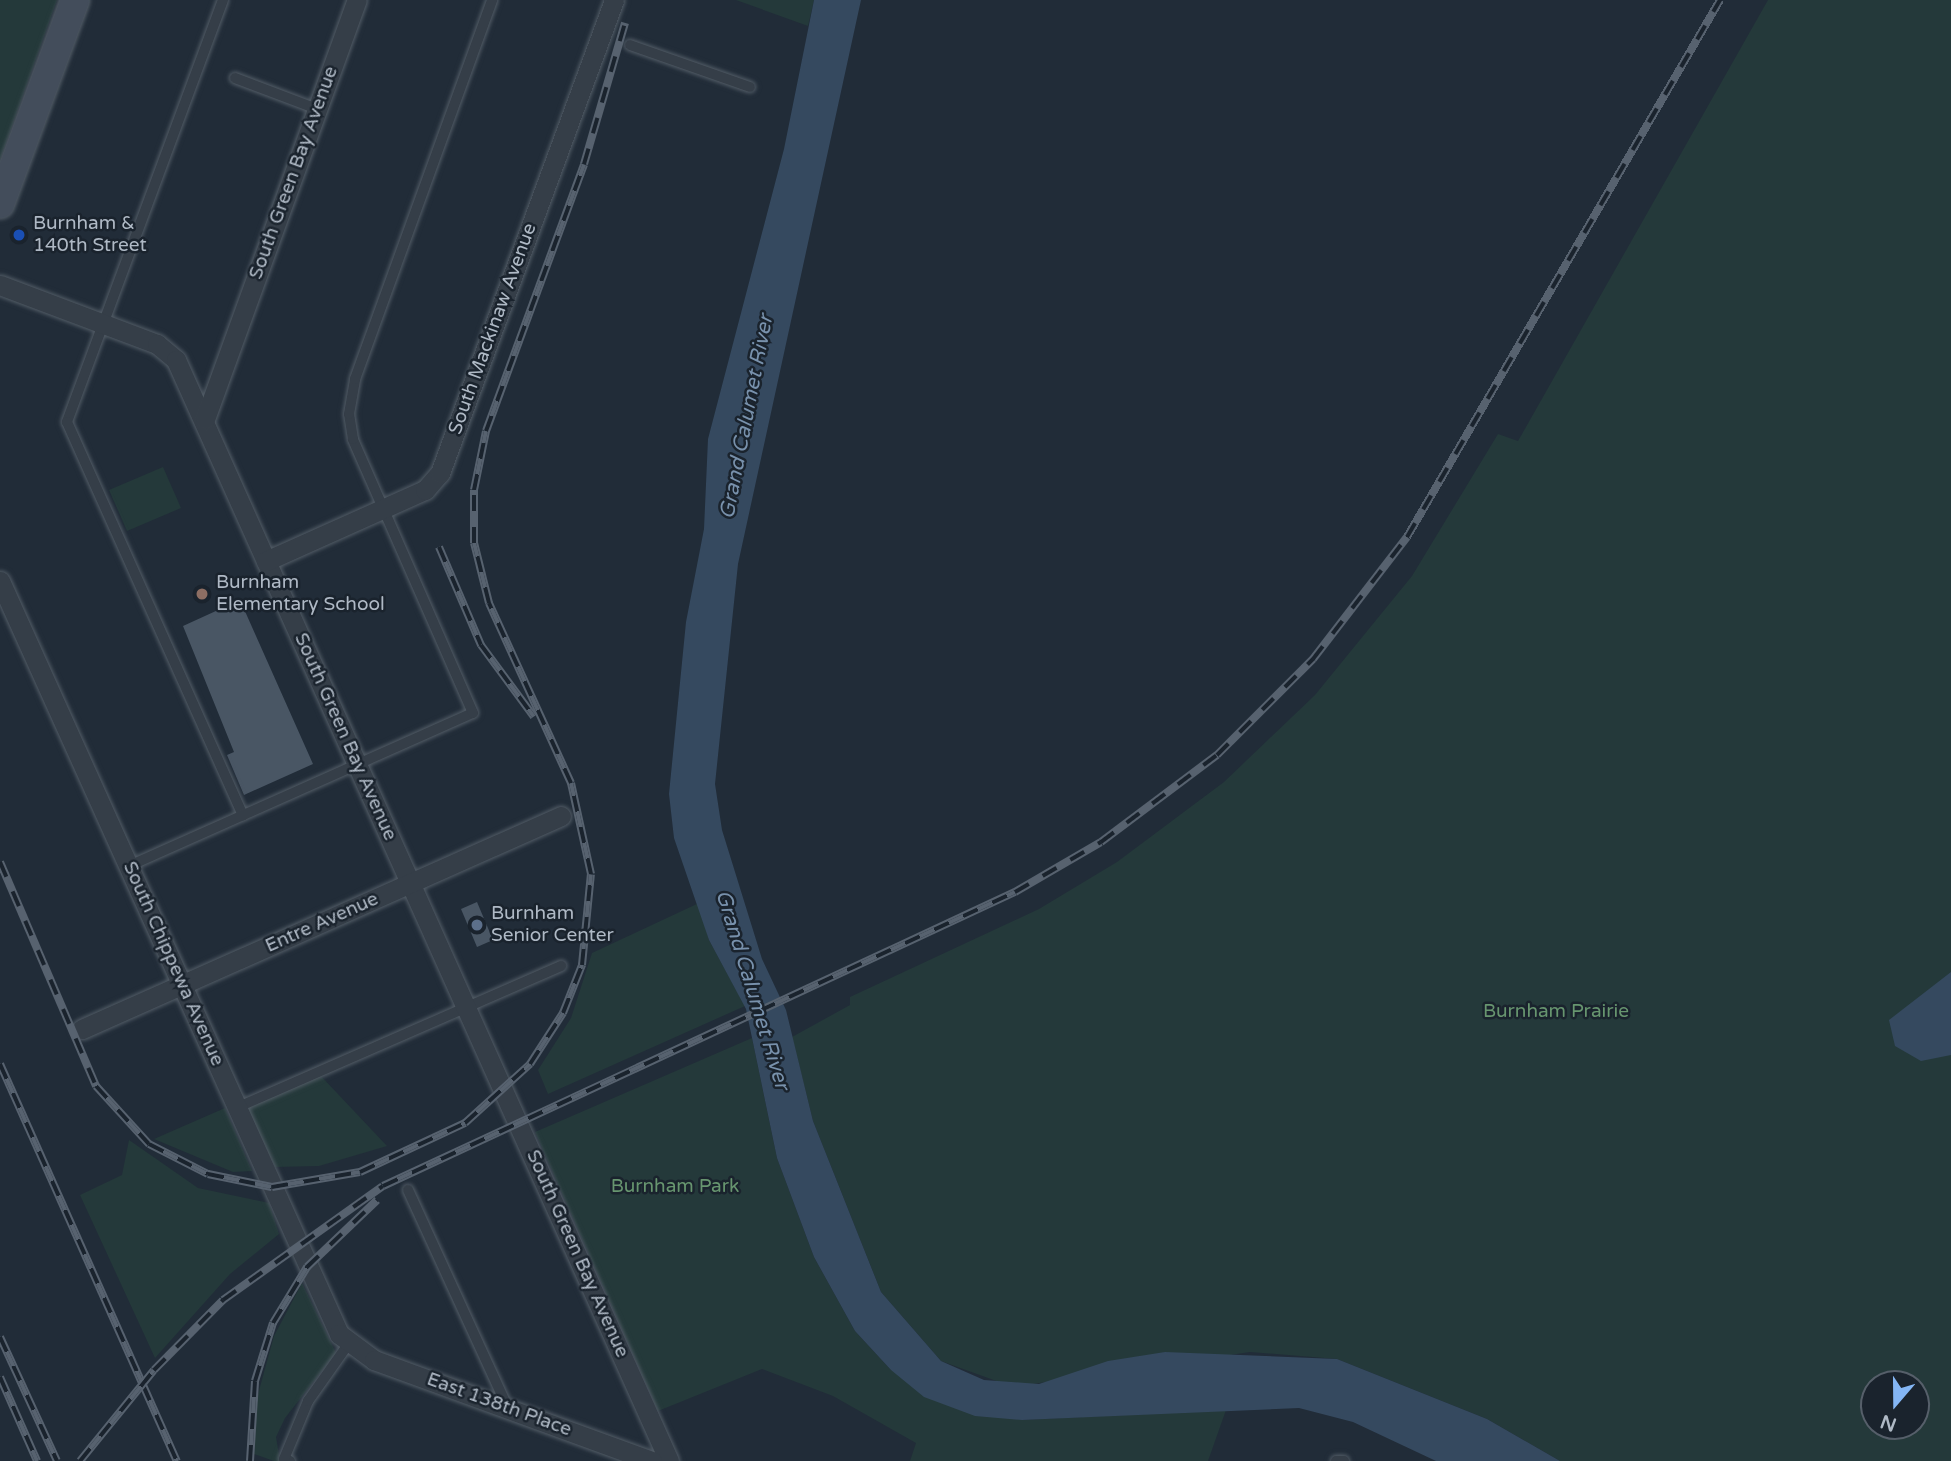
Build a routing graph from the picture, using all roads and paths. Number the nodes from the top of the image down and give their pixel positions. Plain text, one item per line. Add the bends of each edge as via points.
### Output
1 (75, 0) edge
2 (223, 0) edge
3 (357, 0) edge
4 (492, 0) edge
5 (614, 0) edge
6 (630, 45) dead end
7 (235, 78) dead end
8 (750, 87) dead end
9 (317, 109) junction
10 (0, 204) edge
11 (0, 285) edge
12 (104, 324) junction
13 (205, 419) junction
14 (384, 508) junction
15 (266, 561) junction
16 (0, 581) edge
17 (357, 764) junction
18 (243, 815) junction
19 (561, 816) dead end
20 (130, 866) junction
21 (411, 883) junction
22 (561, 966) dead end
23 (183, 985) junction
24 (466, 1008) junction
25 (82, 1029) dead end
26 (236, 1108) junction
27 (408, 1190) dead end
28 (347, 1346) junction
29 (508, 1409) junction
30 (290, 1461) edge
31 (652, 1461) edge
32 (669, 1461) edge
33 (1336, 1461) edge
34 (1344, 1461) edge

1 - 10 main road
2 - 12 lane
3 - 9 street, South Green Bay Avenue
4 - 14 lane via 351,397 353,439
5 - 14 street, South Mackinaw Avenue via 440,473 425,490
6 - 8 lane
7 - 9 lane
9 - 13 street, South Green Bay Avenue
11 - 12 street
12 - 13 street via 168,351
12 - 18 lane via 67,422
13 - 15 street, South Green Bay Avenue
14 - 15 street, South Mackinaw Avenue
14 - 17 lane via 473,713
15 - 17 street, South Green Bay Avenue
16 - 20 street, South Chippewa Avenue
17 - 18 lane
17 - 21 street, South Green Bay Avenue
18 - 20 lane
19 - 21 street, Entre Avenue
20 - 23 street, South Chippewa Avenue
21 - 23 street, Entre Avenue
21 - 24 street, South Green Bay Avenue
22 - 24 lane
23 - 25 street, Entre Avenue
23 - 26 street, South Chippewa Avenue
24 - 26 lane
24 - 32 street, South Green Bay Avenue
26 - 28 street, South Chippewa Avenue
27 - 29 lane
28 - 29 street, East 138th Place
28 - 30 lane via 308,1401 284,1459
29 - 31 street, East 138th Place
33 - 34 lane

